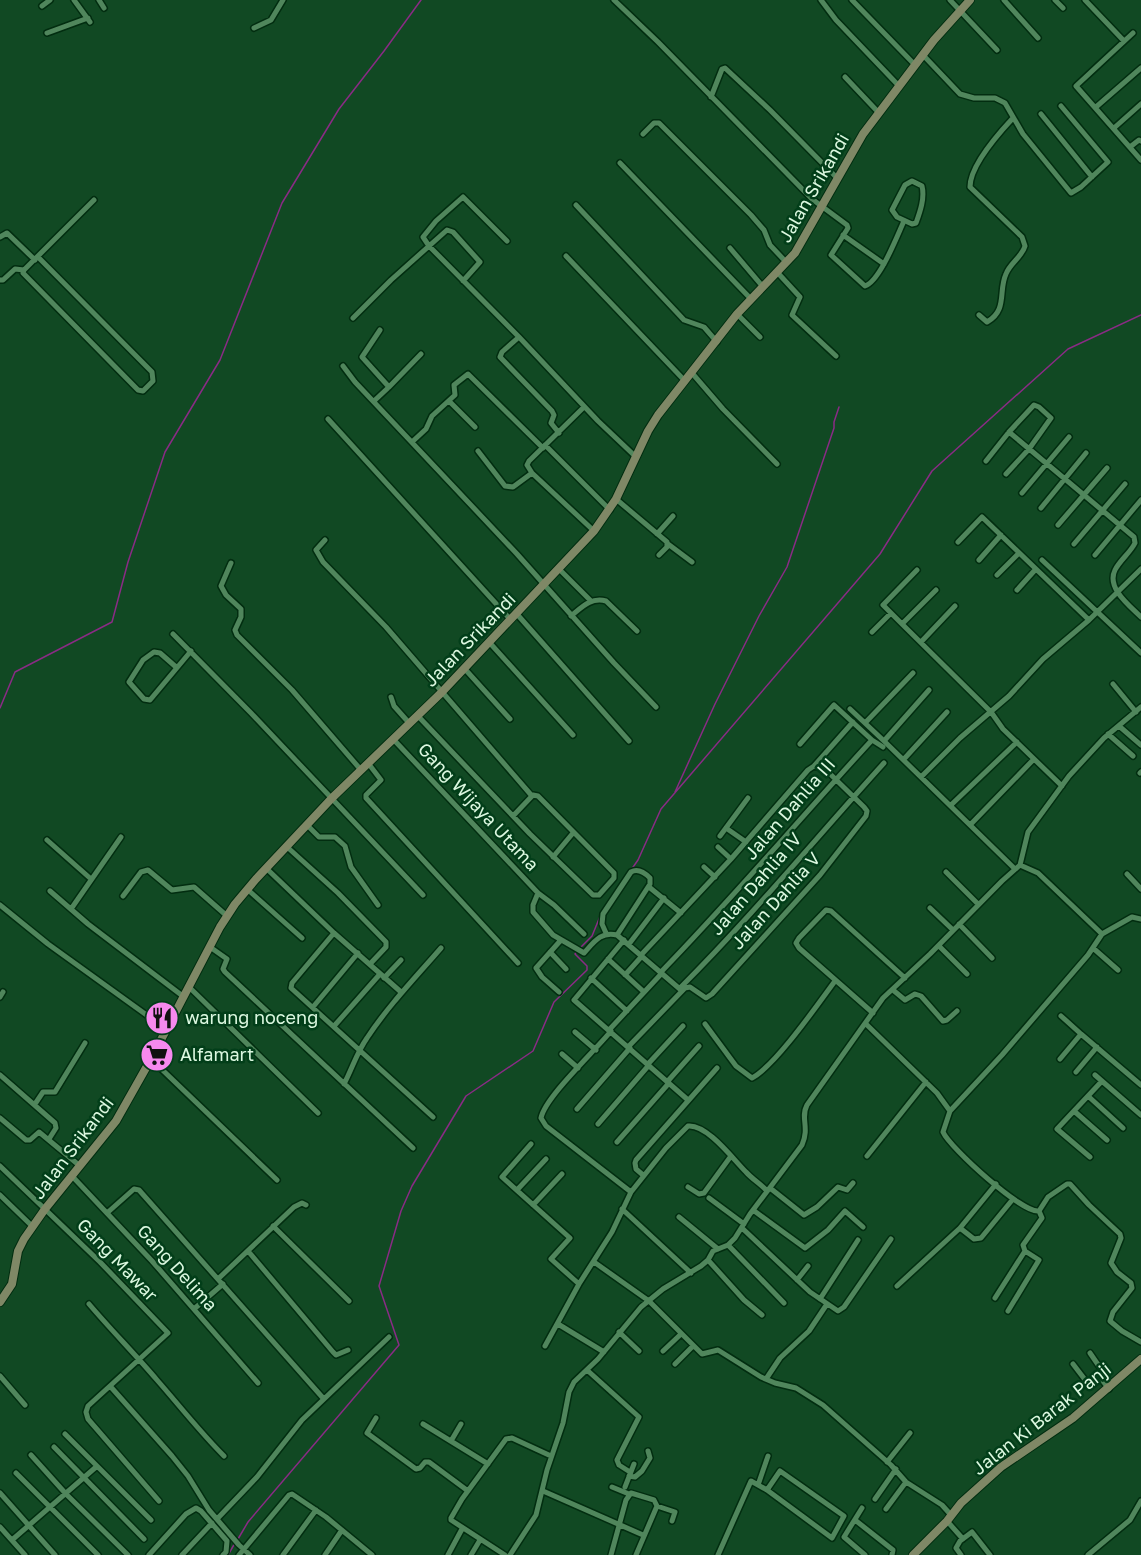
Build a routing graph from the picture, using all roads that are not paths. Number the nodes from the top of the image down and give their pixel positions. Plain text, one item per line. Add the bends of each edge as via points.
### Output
1 (50, 0) edge
2 (74, 0) edge
3 (99, 0) edge
4 (283, 0) edge
5 (614, 0) edge
6 (821, 0) edge
7 (852, 0) edge
8 (950, 0) edge
9 (970, 0) edge
10 (1004, 0) edge
11 (1055, 0) edge
12 (1085, 0) edge
13 (42, 6) dead end
14 (104, 8) dead end
15 (1064, 8) dead end
16 (960, 10) junction
17 (254, 28) dead end
18 (47, 33) dead end
19 (1133, 33) dead end
20 (1038, 38) dead end
21 (1124, 41) junction
22 (998, 50) dead end
23 (923, 55) junction
24 (915, 65) junction
25 (1141, 68) edge
26 (845, 77) dead end
27 (899, 86) junction
28 (711, 97) junction
29 (1141, 104) edge
30 (1061, 106) dead end
31 (1096, 107) junction
32 (879, 113) junction
33 (1041, 114) dead end
34 (1013, 118) junction
35 (1113, 128) junction
36 (643, 134) dead end
37 (1141, 141) edge
38 (1130, 147) junction
39 (1141, 160) edge
40 (620, 163) dead end
41 (1092, 177) junction
42 (838, 179) junction
43 (94, 200) dead end
44 (576, 205) dead end
45 (821, 207) junction
46 (904, 221) junction
47 (843, 236) junction
48 (0, 237) edge
49 (507, 242) dead end
50 (429, 246) junction
51 (730, 248) dead end
52 (566, 256) dead end
53 (37, 258) junction
54 (786, 262) junction
55 (884, 264) junction
56 (24, 270) junction
57 (777, 272) junction
58 (1, 281) edge
59 (463, 281) junction
60 (764, 287) junction
61 (751, 299) junction
62 (737, 314) junction
63 (979, 315) dead end
64 (353, 318) dead end
65 (380, 330) dead end
66 (519, 337) junction
67 (760, 337) dead end
68 (717, 342) junction
69 (421, 354) dead end
70 (836, 356) dead end
71 (343, 366) dead end
72 (692, 373) junction
73 (685, 381) junction
74 (389, 387) junction
75 (374, 401) junction
76 (450, 401) junction
77 (584, 407) junction
78 (328, 419) dead end
79 (475, 427) dead end
80 (1009, 432) junction
81 (559, 433) junction
82 (1069, 437) dead end
83 (412, 442) junction
84 (544, 447) junction
85 (1029, 450) junction
86 (478, 451) dead end
87 (1086, 453) dead end
88 (636, 457) junction
89 (986, 461) dead end
90 (777, 464) dead end
91 (1046, 464) junction
92 (1107, 468) dead end
93 (532, 473) junction
94 (1006, 474) dead end
95 (1065, 481) junction
96 (1125, 484) dead end
97 (1022, 493) dead end
98 (1083, 495) junction
99 (616, 500) junction
100 (1141, 500) edge
101 (1041, 508) dead end
102 (610, 510) junction
103 (1102, 511) junction
104 (673, 516) dead end
105 (1058, 525) dead end
106 (1120, 526) junction
107 (594, 531) junction
108 (1141, 533) edge
109 (657, 534) junction
110 (1001, 535) junction
111 (325, 540) dead end
112 (1135, 540) junction
113 (958, 542) dead end
114 (668, 544) junction
115 (1074, 544) dead end
116 (1018, 553) junction
117 (659, 555) dead end
118 (1095, 555) dead end
119 (979, 560) dead end
120 (1042, 560) dead end
121 (692, 562) dead end
122 (231, 563) dead end
123 (559, 569) junction
124 (917, 570) dead end
125 (1035, 570) junction
126 (1140, 573) edge
127 (997, 575) dead end
128 (545, 584) junction
129 (936, 590) dead end
130 (1017, 590) dead end
131 (1117, 592) junction
132 (591, 602) junction
133 (955, 606) dead end
134 (1098, 612) junction
135 (891, 613) junction
136 (513, 616) junction
137 (571, 616) junction
138 (1141, 617) edge
139 (1089, 620) junction
140 (902, 624) junction
141 (637, 632) dead end
142 (872, 632) dead end
143 (173, 634) dead end
144 (489, 642) junction
145 (921, 642) junction
146 (191, 651) junction
147 (1141, 653) edge
148 (176, 667) junction
149 (464, 668) junction
150 (913, 673) dead end
151 (1113, 684) dead end
152 (929, 690) dead end
153 (441, 693) junction
154 (391, 697) dead end
155 (656, 706) dead end
156 (850, 709) dead end
157 (1138, 710) edge
158 (947, 712) dead end
159 (991, 712) junction
160 (417, 716) junction
161 (510, 719) dead end
162 (853, 722) junction
163 (865, 723) junction
164 (410, 724) junction
165 (1119, 726) junction
166 (1108, 734) junction
167 (573, 735) dead end
168 (394, 740) junction
169 (872, 740) junction
170 (629, 741) dead end
171 (1017, 742) junction
172 (800, 744) dead end
173 (883, 744) junction
174 (1141, 745) edge
175 (1133, 756) dead end
176 (904, 759) junction
177 (1034, 759) junction
178 (884, 763) dead end
179 (368, 764) junction
180 (814, 766) junction
181 (361, 770) junction
182 (921, 777) junction
183 (836, 778) junction
184 (1062, 786) junction
185 (532, 796) junction
186 (854, 796) junction
187 (332, 798) junction
188 (748, 798) dead end
189 (951, 805) junction
190 (513, 816) junction
191 (971, 824) junction
192 (307, 825) junction
193 (726, 828) junction
194 (573, 832) junction
195 (720, 836) dead end
196 (121, 837) dead end
197 (46, 840) dead end
198 (746, 842) junction
199 (286, 846) junction
200 (718, 847) dead end
201 (553, 857) junction
202 (731, 860) junction
203 (704, 867) dead end
204 (1018, 867) junction
205 (266, 868) junction
206 (946, 872) dead end
207 (1127, 874) dead end
208 (715, 877) junction
209 (92, 879) junction
210 (649, 887) junction
211 (247, 889) junction
212 (1141, 889) edge
213 (50, 891) dead end
214 (538, 893) junction
215 (423, 895) dead end
216 (123, 896) dead end
217 (664, 898) junction
218 (978, 904) junction
219 (0, 905) edge
220 (378, 905) dead end
221 (930, 908) dead end
222 (71, 909) junction
223 (681, 912) junction
224 (227, 916) junction
225 (1141, 919) edge
226 (959, 924) junction
227 (953, 930) junction
228 (334, 933) junction
229 (606, 933) junction
230 (584, 934) dead end
231 (1102, 934) junction
232 (617, 935) junction
233 (302, 938) dead end
234 (561, 940) junction
235 (626, 942) junction
236 (939, 945) junction
237 (210, 947) junction
238 (441, 948) dead end
239 (1093, 948) junction
240 (550, 952) junction
241 (358, 953) junction
242 (642, 956) junction
243 (992, 958) dead end
244 (608, 959) junction
245 (401, 960) dead end
246 (518, 963) dead end
247 (370, 964) junction
248 (566, 969) dead end
249 (1118, 969) dead end
250 (661, 973) junction
251 (967, 974) dead end
252 (626, 975) junction
253 (382, 976) junction
254 (591, 978) junction
255 (905, 978) junction
256 (835, 981) junction
257 (189, 987) junction
258 (680, 989) junction
259 (893, 990) junction
260 (401, 992) junction
261 (559, 992) dead end
262 (644, 992) junction
263 (184, 997) junction
264 (314, 1007) junction
265 (627, 1011) junction
266 (957, 1011) dead end
267 (873, 1013) junction
268 (1061, 1016) dead end
269 (705, 1024) dead end
270 (866, 1024) junction
271 (335, 1025) junction
272 (683, 1026) dead end
273 (166, 1029) junction
274 (610, 1031) junction
275 (575, 1032) dead end
276 (1081, 1034) junction
277 (85, 1043) dead end
278 (699, 1046) dead end
279 (1097, 1047) junction
280 (629, 1048) junction
281 (360, 1049) junction
282 (596, 1050) junction
283 (562, 1054) dead end
284 (151, 1059) junction
285 (1060, 1059) dead end
286 (648, 1065) junction
287 (578, 1068) junction
288 (717, 1068) dead end
289 (1076, 1072) dead end
290 (1095, 1075) dead end
291 (0, 1076) edge
292 (1102, 1081) junction
293 (926, 1082) junction
294 (668, 1083) junction
295 (344, 1084) junction
296 (1141, 1085) edge
297 (1088, 1096) junction
298 (687, 1100) junction
299 (35, 1104) junction
300 (577, 1109) dead end
301 (950, 1111) junction
302 (1074, 1111) junction
303 (318, 1113) dead end
304 (1141, 1115) edge
305 (433, 1117) dead end
306 (0, 1118) edge
307 (598, 1124) dead end
308 (1123, 1128) dead end
309 (49, 1139) junction
310 (1107, 1140) dead end
311 (618, 1142) dead end
312 (531, 1144) dead end
313 (412, 1148) dead end
314 (731, 1156) junction
315 (867, 1156) dead end
316 (1090, 1157) dead end
317 (546, 1159) dead end
318 (0, 1166) edge
319 (80, 1166) junction
320 (562, 1174) dead end
321 (644, 1174) junction
322 (72, 1176) junction
323 (278, 1180) dead end
324 (853, 1183) dead end
325 (996, 1184) junction
326 (688, 1188) dead end
327 (769, 1189) junction
328 (517, 1190) junction
329 (631, 1192) junction
330 (0, 1195) edge
331 (709, 1198) dead end
332 (1013, 1199) junction
333 (306, 1205) dead end
334 (533, 1205) junction
335 (45, 1209) junction
336 (622, 1209) junction
337 (753, 1210) junction
338 (1039, 1212) junction
339 (107, 1213) junction
340 (680, 1217) dead end
341 (273, 1226) junction
342 (743, 1226) junction
343 (33, 1227) junction
344 (863, 1227) dead end
345 (960, 1228) junction
346 (891, 1239) dead end
347 (858, 1240) dead end
348 (728, 1245) junction
349 (718, 1249) junction
350 (248, 1251) junction
351 (1025, 1251) junction
352 (708, 1260) junction
353 (594, 1262) junction
354 (808, 1266) dead end
355 (691, 1273) junction
356 (797, 1280) junction
357 (221, 1281) junction
358 (579, 1284) junction
359 (897, 1287) dead end
360 (995, 1298) dead end
361 (820, 1299) junction
362 (349, 1301) dead end
363 (649, 1301) junction
364 (0, 1302) edge
365 (784, 1303) dead end
366 (89, 1304) dead end
367 (827, 1304) junction
368 (194, 1309) junction
369 (1008, 1311) dead end
370 (762, 1315) dead end
371 (558, 1324) junction
372 (619, 1332) junction
373 (681, 1334) junction
374 (388, 1337) dead end
375 (1141, 1342) edge
376 (545, 1346) dead end
377 (693, 1346) junction
378 (348, 1350) dead end
379 (663, 1351) dead end
380 (603, 1352) junction
381 (639, 1352) dead end
382 (1090, 1353) dead end
383 (1141, 1359) edge
384 (138, 1360) junction
385 (675, 1364) dead end
386 (1073, 1364) dead end
387 (587, 1370) junction
388 (0, 1376) edge
389 (1100, 1376) junction
390 (766, 1379) junction
391 (258, 1383) dead end
392 (110, 1386) junction
393 (1109, 1389) junction
394 (324, 1398) junction
395 (25, 1405) dead end
396 (376, 1418) dead end
397 (423, 1424) dead end
398 (461, 1424) dead end
399 (910, 1433) dead end
400 (65, 1434) dead end
401 (451, 1441) junction
402 (54, 1447) dead end
403 (648, 1451) dead end
404 (31, 1455) dead end
405 (224, 1456) dead end
406 (551, 1456) junction
407 (768, 1456) dead end
408 (887, 1462) junction
409 (488, 1464) junction
410 (634, 1464) dead end
411 (96, 1467) junction
412 (896, 1469) junction
413 (16, 1473) dead end
414 (630, 1474) junction
415 (84, 1479) junction
416 (906, 1482) junction
417 (759, 1485) junction
418 (612, 1487) dead end
419 (625, 1487) dead end
420 (767, 1490) junction
421 (468, 1491) junction
422 (543, 1491) junction
423 (0, 1493) edge
424 (66, 1494) junction
425 (629, 1494) junction
426 (875, 1500) dead end
427 (159, 1501) dead end
428 (1141, 1501) edge
429 (657, 1506) junction
430 (50, 1508) junction
431 (862, 1508) dead end
432 (886, 1509) dead end
433 (316, 1510) junction
434 (949, 1518) junction
435 (151, 1520) dead end
436 (855, 1520) junction
437 (214, 1521) junction
438 (672, 1521) dead end
439 (29, 1525) junction
440 (620, 1526) junction
441 (0, 1527) edge
442 (462, 1529) junction
443 (342, 1530) junction
444 (836, 1531) junction
445 (643, 1535) junction
446 (843, 1537) junction
447 (144, 1539) dead end
448 (963, 1539) junction
449 (12, 1540) junction
450 (480, 1540) junction
451 (241, 1548) junction
452 (328, 1554) edge
453 (25, 1555) edge
454 (55, 1555) edge
455 (98, 1555) edge
456 (128, 1555) edge
457 (149, 1555) edge
458 (182, 1555) edge
459 (223, 1555) edge
460 (239, 1555) edge
461 (250, 1555) edge
462 (283, 1555) edge
463 (372, 1555) edge
464 (448, 1555) edge
465 (471, 1555) edge
466 (505, 1555) edge
467 (510, 1555) edge
468 (611, 1555) edge
469 (636, 1555) edge
470 (718, 1555) edge
471 (866, 1555) edge
472 (892, 1555) edge
473 (913, 1555) edge
474 (961, 1555) edge
475 (990, 1555) edge
476 (1088, 1555) edge

1 - 13 street
2 - 18 street via 89,20
3 - 14 street
4 - 17 street via 272,20
5 - 28 street
6 - 27 street
7 - 24 street
8 - 16 street
9 - 16 street, Jalan Srikandi
10 - 20 street
11 - 15 street
12 - 21 street
16 - 22 street
16 - 23 street, Jalan Srikandi
19 - 21 street
21 - 31 street via 1076,86
23 - 24 street, Jalan Srikandi
23 - 34 street via 955,92 1000,99
24 - 27 street, Jalan Srikandi
25 - 31 street
26 - 32 street
27 - 32 street, Jalan Srikandi
28 - 42 street via 725,69
28 - 45 street
29 - 35 street
30 - 41 street via 1108,162
31 - 35 street
32 - 42 street, Jalan Srikandi
33 - 41 street
34 - 41 street via 1069,192 1075,192
34 - 63 street via 982,158 970,187 1022,237 1025,248 1006,274 1003,298 994,316 987,322
35 - 38 street
36 - 54 street via 659,123 755,220
37 - 38 street
38 - 39 street
40 - 61 street
42 - 45 street, Jalan Srikandi
43 - 53 street
44 - 68 street via 684,320 704,327
45 - 47 street via 847,225
45 - 54 street, Jalan Srikandi via 800,246
46 - 46 street via 892,210 906,184 912,181 922,186 924,195 916,223
46 - 55 street
47 - 55 street
47 - 55 street via 831,255 865,286
48 - 53 street via 7,234
49 - 50 street via 463,197 425,233 424,240
50 - 59 street
50 - 59 street via 447,230 453,232 480,262
50 - 64 street
51 - 60 street
52 - 73 street
53 - 56 street
53 - 56 street via 150,369 154,376 143,391
54 - 57 street, Jalan Srikandi
56 - 58 street via 15,268
57 - 60 street, Jalan Srikandi
57 - 70 street via 800,297 792,315
59 - 66 street
60 - 61 street, Jalan Srikandi
61 - 62 street, Jalan Srikandi
62 - 67 street
62 - 68 street, Jalan Srikandi
65 - 74 street via 362,357
66 - 77 street
66 - 81 street via 500,357 552,411 551,423
68 - 72 street, Jalan Srikandi
69 - 74 street
71 - 75 street
72 - 73 street, Jalan Srikandi
72 - 90 street
73 - 88 street, Jalan Srikandi via 658,415
74 - 75 street
75 - 83 street
76 - 79 street
76 - 83 street via 432,416 426,429
76 - 84 street via 456,394 454,385 465,375 471,375 522,430
77 - 81 street
77 - 88 street
78 - 136 street
80 - 85 street
80 - 85 street via 1031,407 1039,407 1051,420
80 - 89 street
81 - 84 street
82 - 91 street
83 - 128 street
84 - 93 street via 528,464
84 - 102 street
85 - 91 street
85 - 94 street
86 - 93 street via 508,488
87 - 95 street
88 - 99 street, Jalan Srikandi
91 - 95 street
91 - 97 street
92 - 98 street
93 - 107 street
95 - 98 street
95 - 101 street
96 - 103 street
98 - 103 street
98 - 105 street
99 - 102 street, Jalan Srikandi
99 - 109 street
100 - 106 street
102 - 107 street, Jalan Srikandi
103 - 106 street
103 - 115 street
104 - 109 street
106 - 112 street
106 - 118 street
107 - 123 street, Jalan Srikandi
108 - 112 street
109 - 114 street
110 - 113 street via 982,517
110 - 116 street
110 - 119 street
111 - 153 street via 316,550 318,556 386,627
112 - 131 street via 1115,570
114 - 117 street
114 - 121 street
116 - 125 street
116 - 127 street
120 - 134 street
122 - 181 street via 221,586 241,609 237,635 292,690
123 - 128 street, Jalan Srikandi
123 - 132 street
124 - 135 street via 883,605
125 - 130 street
125 - 139 street
126 - 131 street
128 - 136 street, Jalan Srikandi
128 - 137 street
129 - 140 street
131 - 134 street
131 - 138 street
132 - 137 street
132 - 141 street via 606,601
133 - 145 street
134 - 139 street
134 - 147 street
135 - 140 street
135 - 142 street
136 - 144 street, Jalan Srikandi
136 - 170 street
137 - 155 street
139 - 159 street via 1043,659
140 - 145 street
143 - 146 street
144 - 149 street, Jalan Srikandi
144 - 167 street
145 - 159 street
146 - 148 street
146 - 187 street
148 - 148 street via 150,700 144,699 129,681 143,660 154,652
149 - 153 street, Jalan Srikandi
149 - 161 street
150 - 163 street
151 - 157 street
152 - 173 street
153 - 160 street, Jalan Srikandi
153 - 185 street
154 - 164 street
156 - 163 street
157 - 165 street
158 - 176 street
159 - 171 street
159 - 182 street
160 - 164 street, Jalan Srikandi
160 - 190 street
162 - 169 street, Jalan Dahlia III
162 - 172 street, Jalan Dahlia III via 834,705
162 - 180 street
163 - 173 street
164 - 168 street, Jalan Srikandi
165 - 166 street
165 - 174 street
166 - 175 street
166 - 184 street
168 - 179 street, Jalan Srikandi
168 - 214 street, Gang Wijaya Utama
169 - 173 street
169 - 183 street, Jalan Dahlia III
171 - 177 street
171 - 189 street
173 - 176 street
176 - 182 street
177 - 184 street
177 - 191 street
178 - 186 street, Jalan Dahlia IV
179 - 181 street, Jalan Srikandi
179 - 246 street via 381,780 366,798
180 - 183 street via 824,768
180 - 198 street
181 - 187 street, Jalan Srikandi
182 - 189 street
183 - 186 street
183 - 250 street, Jalan Dahlia III
184 - 204 street via 1028,832
185 - 190 street
185 - 194 street via 538,796
186 - 258 street, Jalan Dahlia IV via 761,904
186 - 258 street, Jalan Dahlia V via 867,811 866,816 793,906 709,997 702,997 690,987
187 - 192 street, Jalan Srikandi
187 - 215 street
188 - 193 street
189 - 191 street
190 - 201 street
191 - 204 street
192 - 199 street, Jalan Srikandi
192 - 220 street via 319,837 335,837 343,843 351,867
193 - 195 street
193 - 198 street
194 - 201 street
194 - 201 street via 614,873 614,878 596,897
196 - 209 street
197 - 209 street
198 - 202 street
199 - 205 street, Jalan Srikandi
199 - 247 street via 386,942
200 - 202 street
202 - 208 street
203 - 208 street
204 - 218 street
204 - 231 street via 1038,873
205 - 211 street, Jalan Srikandi
205 - 228 street
206 - 218 street
207 - 212 street
208 - 223 street
209 - 222 street
210 - 217 street
210 - 229 street via 646,874 631,872 603,915
210 - 232 street
211 - 224 street, Jalan Srikandi
211 - 233 street
213 - 222 street
214 - 230 street
214 - 234 street, Gang Wijaya Utama via 533,912
216 - 224 street via 141,872 148,870 172,890 194,887
217 - 223 street
217 - 235 street
218 - 226 street
219 - 273 street
221 - 227 street
222 - 263 street
223 - 242 street
224 - 237 street, Jalan Srikandi
225 - 231 street via 1132,917
226 - 227 street
226 - 243 street
227 - 236 street
228 - 241 street
228 - 264 street via 291,984
229 - 232 street
229 - 234 street, Gang Wijaya Utama via 584,953
231 - 239 street
232 - 235 street
234 - 240 street
235 - 242 street
235 - 244 street
236 - 251 street
236 - 255 street
237 - 257 street, Jalan Srikandi
237 - 295 street via 227,959 225,972
238 - 260 street
239 - 249 street
239 - 301 street
240 - 248 street
240 - 261 street via 536,968
241 - 247 street
241 - 264 street
242 - 250 street
242 - 252 street
244 - 252 street
244 - 254 street
245 - 253 street
247 - 253 street
250 - 258 street
250 - 262 street, Jalan Dahlia III
252 - 262 street
253 - 260 street
253 - 271 street
254 - 265 street
254 - 274 street via 574,1000
255 - 256 street via 828,910 796,943
255 - 259 street
256 - 267 street
256 - 269 street via 776,1056 753,1078 736,1066
257 - 263 street, Jalan Srikandi
257 - 303 street
258 - 280 street, Jalan Dahlia IV
259 - 266 street via 905,1000 915,994 921,996 943,1021
259 - 267 street
260 - 281 street
262 - 265 street, Jalan Dahlia III
263 - 273 street, Jalan Srikandi
264 - 271 street
265 - 274 street, Jalan Dahlia III
267 - 270 street
268 - 276 street
270 - 293 street
270 - 327 street via 804,1110 805,1138
271 - 281 street
272 - 286 street
273 - 284 street, Jalan Srikandi
274 - 280 street
274 - 282 street, Jalan Dahlia III
275 - 282 street
276 - 279 street
276 - 285 street
277 - 299 street via 55,1092 43,1092
278 - 294 street
279 - 289 street
279 - 296 street
280 - 286 street
280 - 300 street, Jalan Dahlia IV
281 - 295 street
281 - 305 street
282 - 287 street, Jalan Dahlia III
283 - 287 street
284 - 319 street, Jalan Srikandi via 116,1121
284 - 323 street
286 - 294 street
286 - 307 street
287 - 329 street, Jalan Dahlia III via 549,1102 541,1115 542,1121
288 - 298 street
290 - 292 street
291 - 299 street
292 - 297 street
292 - 304 street
293 - 301 street
293 - 315 street
294 - 298 street
294 - 311 street
295 - 313 street
297 - 302 street
297 - 308 street
298 - 321 street via 634,1163
299 - 309 street via 57,1126
301 - 325 street via 944,1136
302 - 310 street
302 - 316 street via 1058,1129
306 - 309 street via 26,1140 39,1132
309 - 319 street
312 - 328 street via 502,1177
314 - 321 street via 691,1125
314 - 326 street via 704,1193
314 - 327 street
317 - 328 street
318 - 335 street, Gang Mawar
319 - 322 street, Jalan Srikandi
320 - 334 street
321 - 329 street
322 - 335 street, Jalan Srikandi
322 - 339 street, Gang Delima
324 - 327 street via 846,1190 838,1186 804,1215
325 - 332 street
325 - 345 street
327 - 337 street
328 - 334 street
329 - 336 street
330 - 343 street
331 - 342 street
332 - 338 street
332 - 345 street via 981,1238 974,1239
333 - 341 street via 299,1203
334 - 358 street via 570,1238 551,1259
335 - 343 street, Jalan Srikandi
335 - 384 street, Gang Mawar via 168,1333
336 - 353 street
336 - 355 street
337 - 342 street
337 - 344 street via 805,1248 845,1211
338 - 351 street via 1042,1218 1025,1241
338 - 375 street via 1048,1197 1070,1184 1120,1234 1111,1263 1132,1285 1110,1321
339 - 357 street via 138,1189
339 - 368 street, Gang Delima
340 - 349 street
341 - 350 street
341 - 362 street
342 - 348 street
342 - 356 street
343 - 364 street, Jalan Srikandi via 18,1251 12,1284
345 - 359 street
346 - 367 street via 844,1307 836,1310
347 - 361 street
348 - 349 street
348 - 365 street
349 - 352 street
350 - 357 street
350 - 378 street via 336,1355
351 - 360 street
351 - 369 street via 1039,1260
352 - 355 street
352 - 370 street
353 - 358 street
353 - 363 street
354 - 356 street
355 - 363 street
356 - 361 street
357 - 368 street
357 - 394 street
358 - 371 street
361 - 367 street
363 - 372 street
363 - 373 street
366 - 384 street
367 - 390 street
368 - 391 street, Gang Delima
371 - 376 street
371 - 380 street
372 - 380 street
372 - 381 street
373 - 377 street
373 - 379 street
374 - 394 street
377 - 385 street
377 - 390 street via 704,1354 718,1350
380 - 387 street
382 - 389 street via 1101,1369
383 - 393 street, Jalan Ki Barak Panji
384 - 392 street
384 - 405 street
386 - 389 street via 1089,1382
387 - 406 street via 571,1387
387 - 414 street via 639,1416 617,1460
388 - 395 street
389 - 393 street
390 - 408 street via 806,1394 837,1416
392 - 427 street via 88,1406 88,1419
392 - 437 street via 182,1468
393 - 434 street, Jalan Ki Barak Panji via 1001,1467
394 - 437 street
396 - 421 street via 367,1434 376,1442 416,1469 429,1462
397 - 401 street
398 - 401 street
399 - 408 street
400 - 411 street
401 - 409 street
402 - 415 street
403 - 414 street via 650,1458 642,1471 635,1477
404 - 424 street
406 - 409 street via 509,1438
406 - 422 street
407 - 417 street
408 - 412 street
409 - 421 street
410 - 414 street
411 - 415 street
411 - 435 street
412 - 416 street
412 - 426 street
413 - 430 street
414 - 419 street
415 - 424 street
415 - 447 street
416 - 432 street
416 - 434 street via 942,1505
417 - 420 street
417 - 470 street via 751,1481
418 - 425 street
420 - 444 street via 832,1538
420 - 444 street via 780,1471 844,1516
421 - 442 street via 451,1519
422 - 440 street
422 - 467 street via 536,1515
423 - 439 street
424 - 430 street
424 - 456 street
425 - 429 street via 650,1498
425 - 440 street
428 - 476 street via 1130,1520
429 - 438 street via 675,1512
429 - 445 street
430 - 439 street
430 - 455 street
431 - 436 street
433 - 443 street
433 - 451 street via 290,1494
433 - 462 street
434 - 448 street
434 - 473 street, Jalan Ki Barak Panji
436 - 446 street
436 - 472 street via 887,1544
437 - 451 street
437 - 457 street via 193,1509
437 - 458 street
437 - 459 street via 227,1541
439 - 449 street
439 - 454 street
440 - 445 street
440 - 468 street
441 - 449 street
442 - 450 street
442 - 464 street
443 - 452 street
443 - 463 street
444 - 446 street
445 - 469 street
446 - 471 street
448 - 474 street via 956,1548
448 - 475 street via 972,1532
449 - 453 street
450 - 465 street
450 - 466 street
451 - 460 street
451 - 461 street

